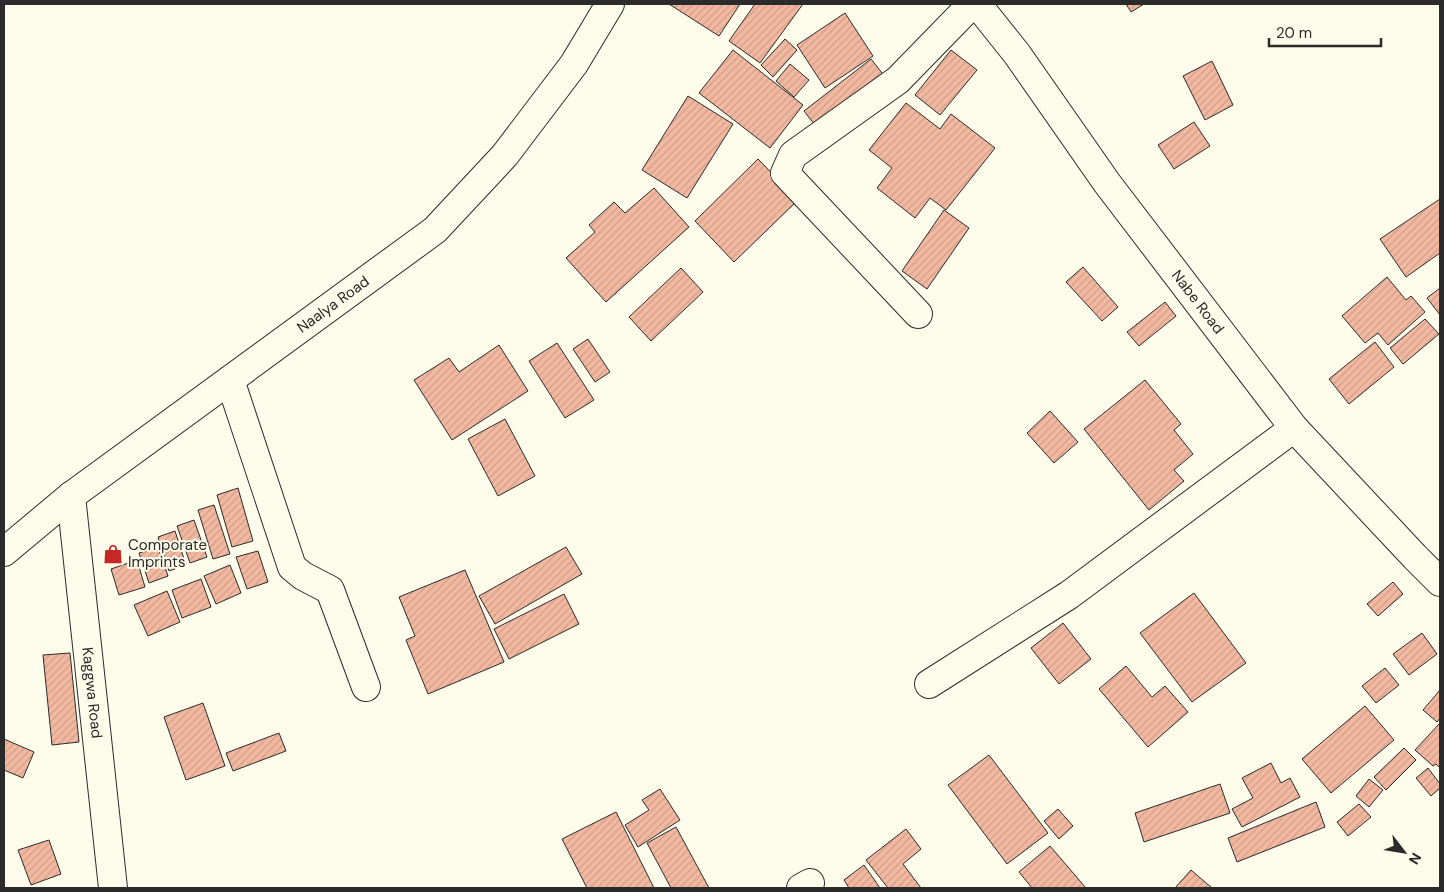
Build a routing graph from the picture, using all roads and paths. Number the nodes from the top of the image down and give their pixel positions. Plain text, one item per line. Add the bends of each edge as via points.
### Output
1 (610, 4) edge
2 (972, 4) edge
3 (977, 4) edge
4 (918, 314) dead end
5 (230, 380) junction
6 (1294, 428) junction
7 (71, 496) junction
8 (4, 552) edge
9 (1440, 582) edge
10 (929, 684) dead end
11 (366, 687) dead end
12 (113, 888) edge

1 - 5 street, Naalya Road via 574,64 505,155 436,230
2 - 4 street via 898,80 793,155 786,173
3 - 6 street, Nabe Road
5 - 7 street, Naalya Road
5 - 11 street via 292,567 330,590
6 - 9 street, Nabe Road
6 - 10 street via 1070,595
7 - 8 street, Naalya Road
7 - 12 street, Kaggwa Road

